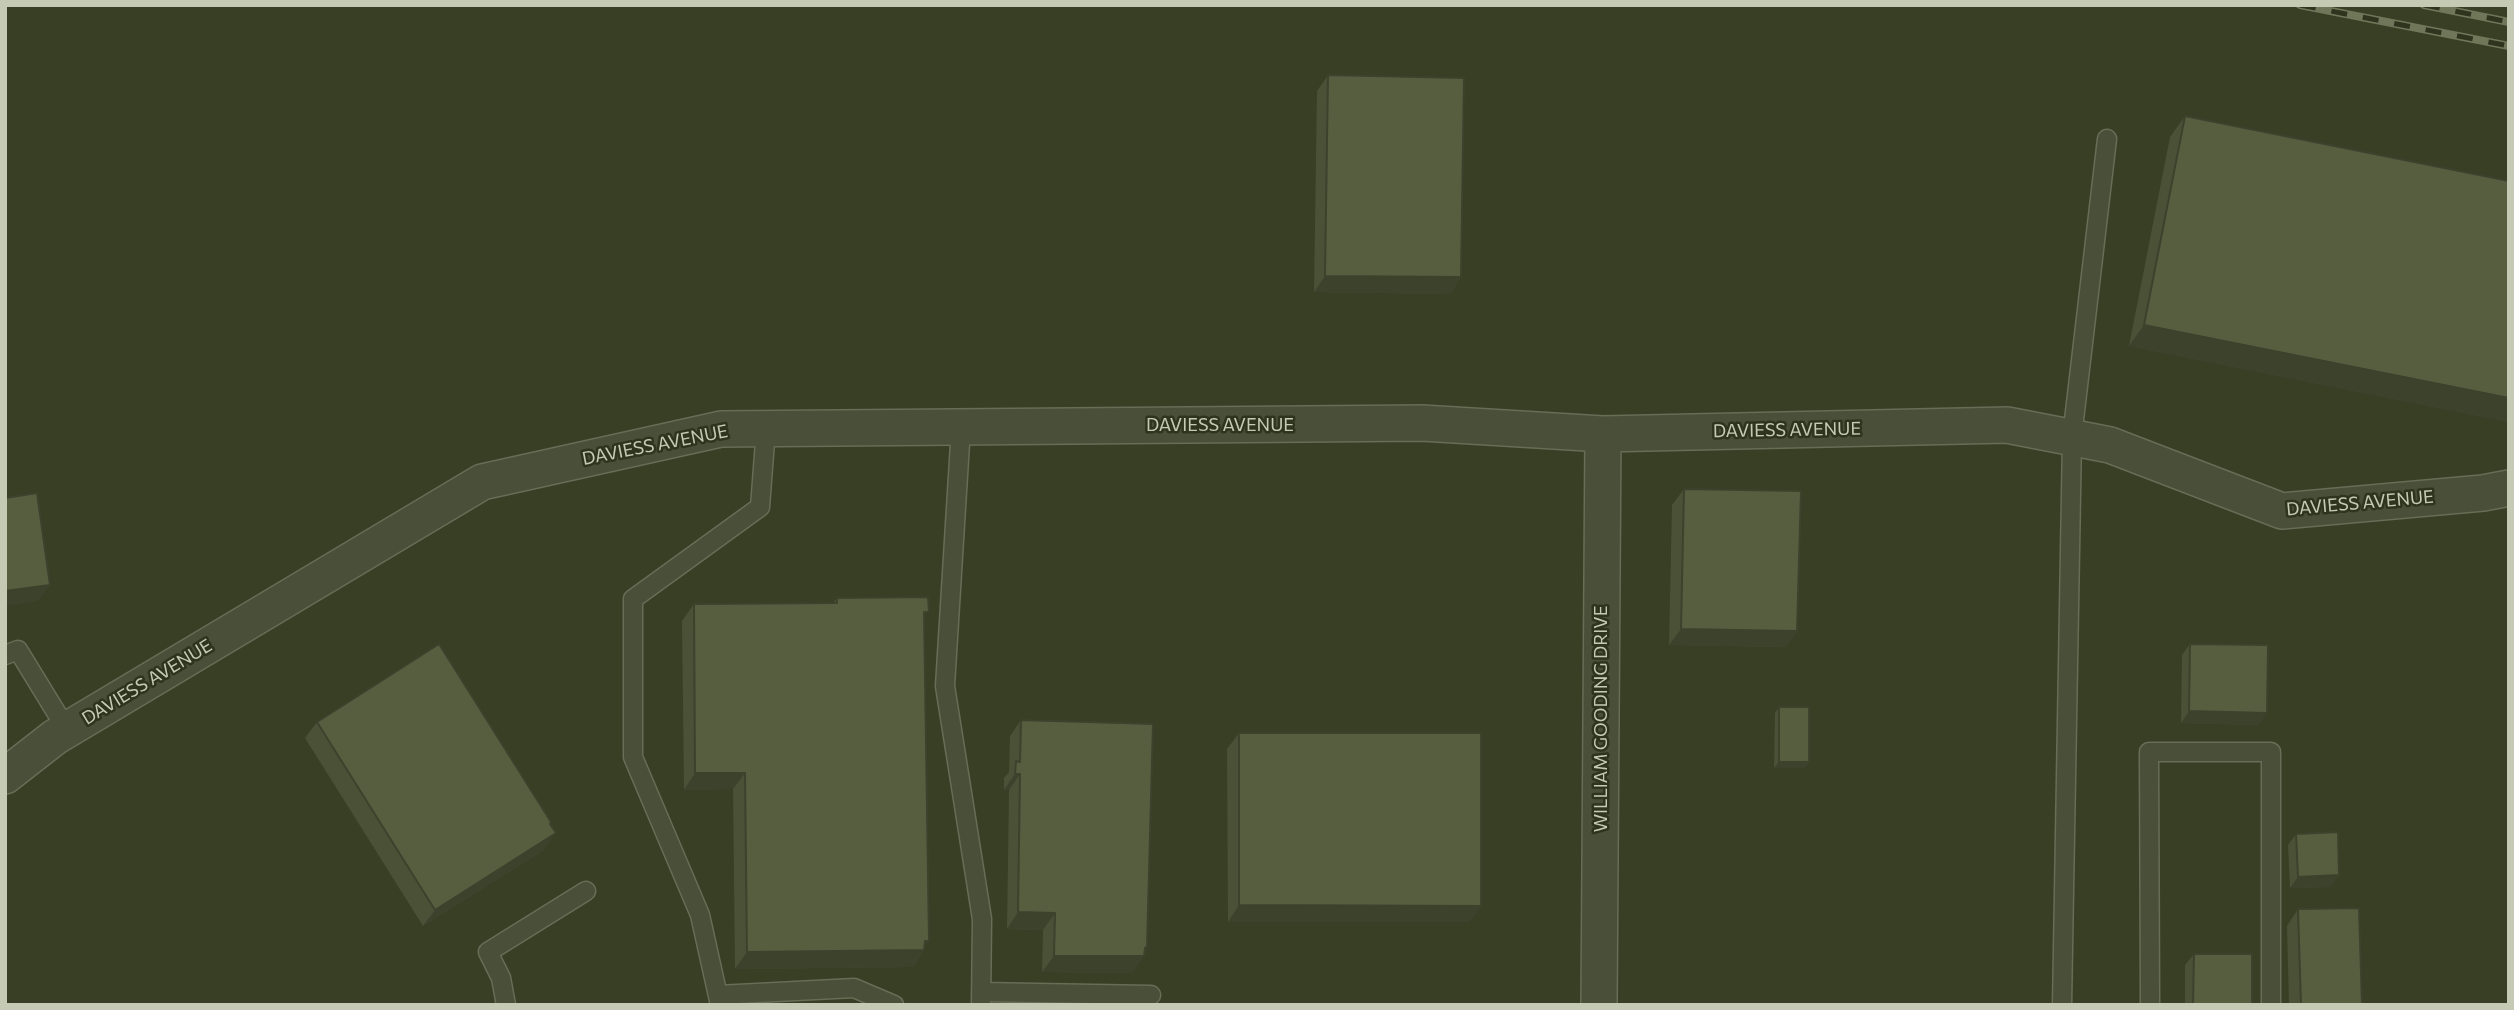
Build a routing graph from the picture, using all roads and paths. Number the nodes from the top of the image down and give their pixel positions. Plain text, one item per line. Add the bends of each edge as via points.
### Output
1 (2107, 139) dead end
2 (961, 427) junction
3 (766, 428) junction
4 (1603, 434) junction
5 (2073, 437) junction
6 (2509, 488) edge
7 (5, 655) edge
8 (67, 730) junction
9 (5, 776) edge
10 (586, 891) dead end
11 (1151, 995) dead end
12 (981, 998) edge
13 (719, 1000) edge
14 (506, 1005) edge
15 (894, 1005) edge
16 (1599, 1005) edge
17 (2062, 1005) edge
18 (2150, 1005) edge
19 (2271, 1005) edge

1 - 5 lane
2 - 3 street, DAVIESS AVENUE
2 - 4 street, DAVIESS AVENUE via 1422,423
2 - 12 lane via 946,686 982,919
3 - 8 street, DAVIESS AVENUE via 722,429 482,482
3 - 13 lane via 760,508 633,599 633,757 701,915
4 - 5 street, DAVIESS AVENUE via 2007,425
4 - 16 street, WILLIAM GOODING DRIVE
5 - 6 street, DAVIESS AVENUE via 2110,445 2282,511
5 - 17 lane
7 - 8 lane via 18,650
8 - 9 street, DAVIESS AVENUE
10 - 14 lane via 488,952 501,978
11 - 12 lane
13 - 15 lane via 854,988
18 - 19 lane via 2149,752 2271,752

